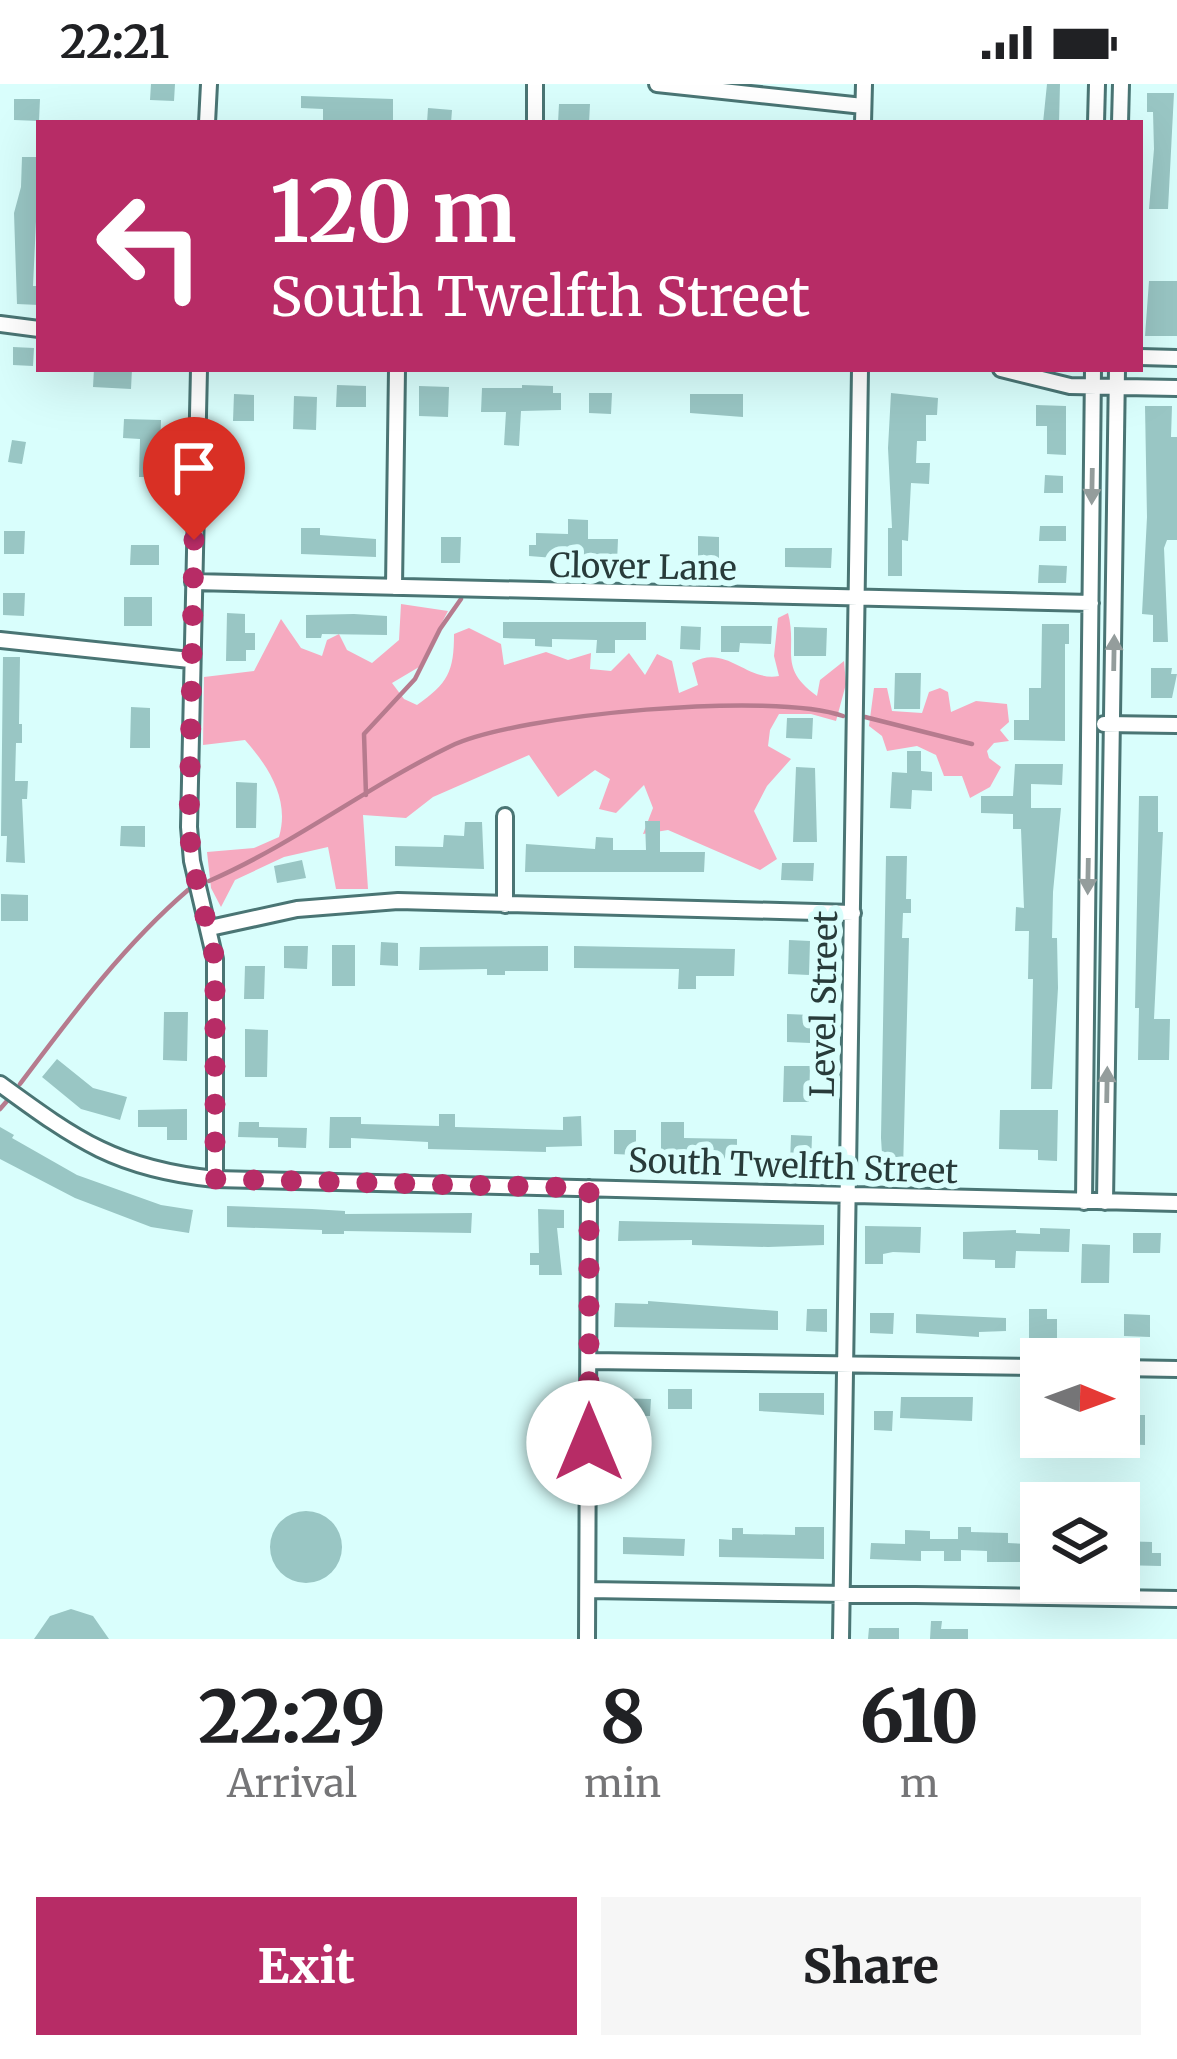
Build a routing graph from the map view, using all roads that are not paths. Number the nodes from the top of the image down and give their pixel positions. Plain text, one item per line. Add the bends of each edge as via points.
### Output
1 (209, 84) edge
2 (535, 84) edge
3 (657, 84) edge
4 (864, 84) edge
5 (1097, 84) edge
6 (1121, 84) edge
7 (863, 106) junction
8 (207, 120) edge
9 (535, 120) edge
10 (863, 120) edge
11 (1096, 120) edge
12 (1120, 120) edge
13 (0, 324) edge
14 (36, 328) edge
15 (1143, 357) edge
16 (1177, 358) edge
17 (199, 372) edge
18 (397, 372) edge
19 (860, 372) edge
20 (1016, 372) edge
21 (1093, 372) edge
22 (1117, 372) edge
23 (1093, 388) junction
24 (1117, 388) junction
25 (1177, 388) edge
26 (193, 582) junction
27 (394, 587) junction
28 (857, 599) junction
29 (1091, 603) junction
30 (0, 640) edge
31 (190, 660) junction
32 (1091, 724) junction
33 (1113, 724) junction
34 (1177, 724) edge
35 (505, 816) dead end
36 (505, 905) junction
37 (853, 913) junction
38 (210, 928) junction
39 (0, 1084) edge
40 (215, 1179) junction
41 (589, 1188) junction
42 (848, 1195) junction
43 (1084, 1202) junction
44 (1105, 1202) junction
45 (1177, 1203) edge
46 (589, 1361) junction
47 (846, 1364) junction
48 (1020, 1367) edge
49 (1140, 1369) edge
50 (1177, 1370) edge
51 (588, 1590) junction
52 (841, 1594) junction
53 (1177, 1599) edge
54 (587, 1639) edge
55 (841, 1639) edge

1 - 8 street
2 - 9 street
3 - 7 street
4 - 7 street
5 - 11 street
6 - 12 street
7 - 10 street
13 - 14 street
15 - 16 street
17 - 26 street
18 - 27 street
19 - 28 street, Level Street
20 - 23 street
21 - 23 street
22 - 24 street
23 - 24 street
23 -> 29 street
24 - 25 street
33 -> 24 street
26 - 27 street, Clover Lane
26 - 31 street
27 - 28 street, Clover Lane
28 - 29 street, Clover Lane
28 - 37 street, Level Street
29 - 32 street
30 - 31 street
31 - 38 street via 190,846
32 - 33 street
32 -> 43 street
33 - 34 street
44 -> 33 street
35 - 36 street
36 - 37 street
36 - 38 street via 358,904
37 - 42 street, Level Street
38 - 40 street
39 - 40 street, South Twelfth Street via 107,1155 163,1174
40 - 41 street, South Twelfth Street
41 - 42 street, South Twelfth Street
41 - 46 street
42 - 43 street, South Twelfth Street
42 - 47 street, Level Street
43 - 44 street, South Twelfth Street
44 - 45 street, South Twelfth Street
46 - 47 street
46 - 51 street
47 - 48 street
47 - 52 street, Level Street
49 - 50 street
51 - 52 street
51 - 54 street
52 - 53 street
52 - 55 street, Level Street

